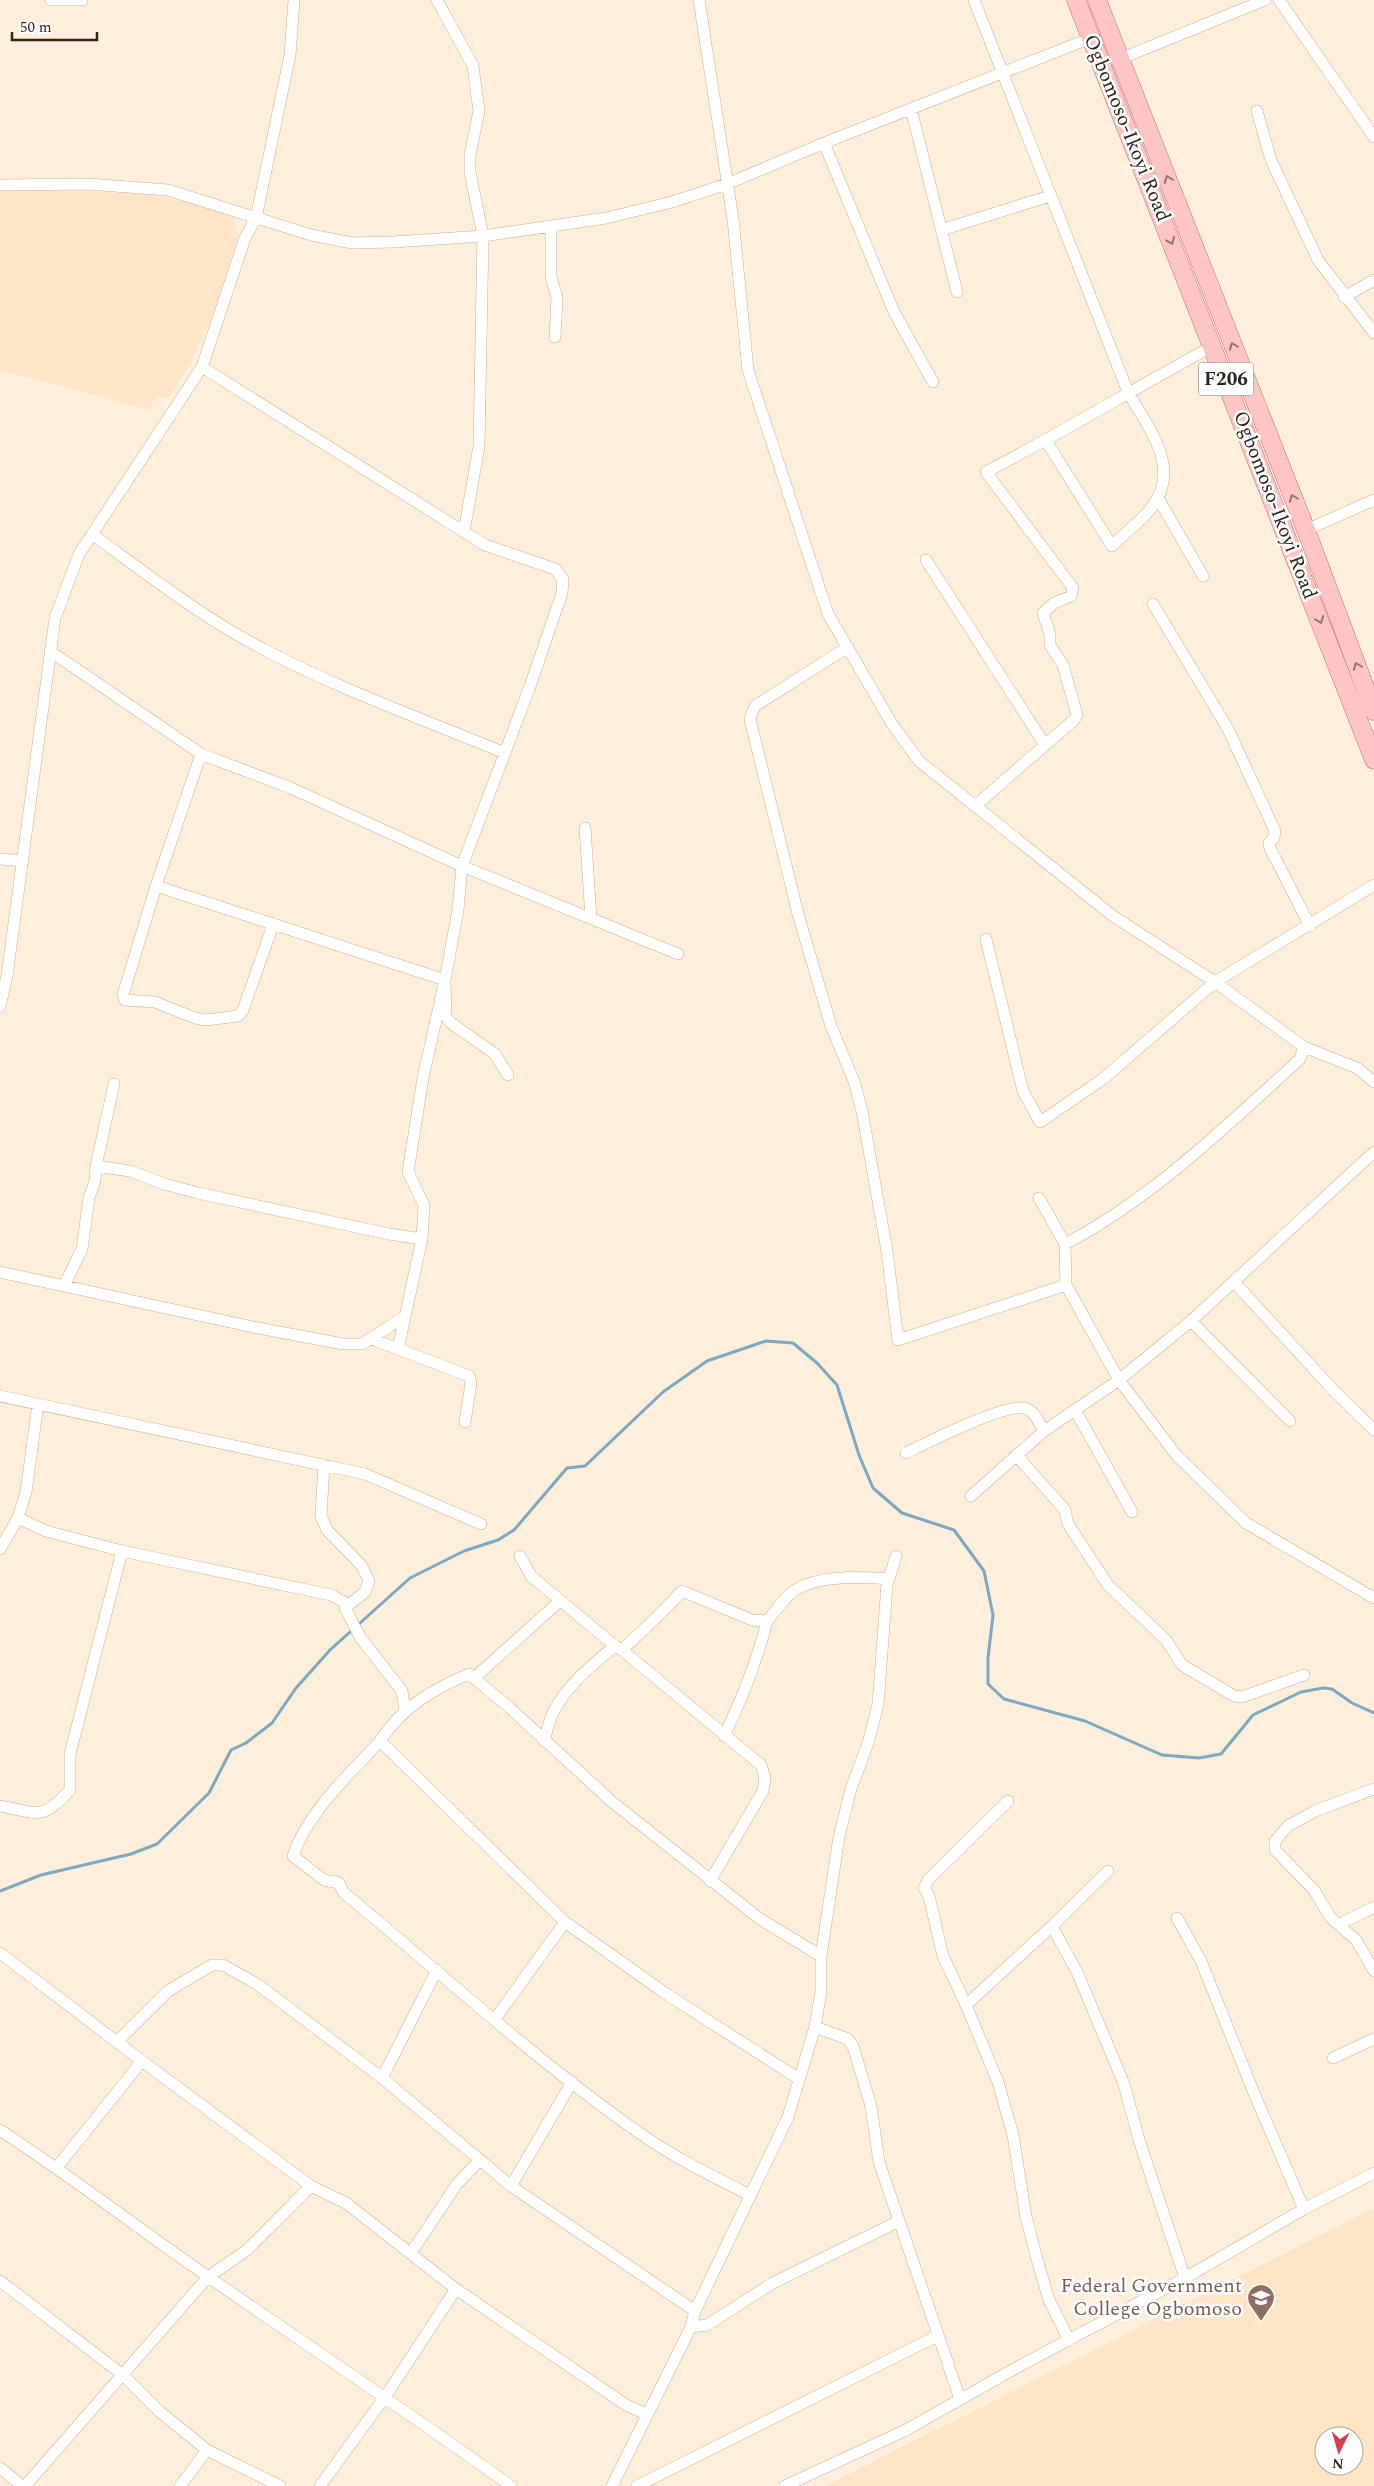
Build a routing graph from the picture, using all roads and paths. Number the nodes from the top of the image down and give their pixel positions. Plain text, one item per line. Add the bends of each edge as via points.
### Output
1 (51, 0) edge
2 (82, 0) edge
3 (294, 0) edge
4 (437, 0) edge
5 (699, 0) edge
6 (974, 0) edge
7 (1076, 0) edge
8 (1097, 0) edge
9 (1265, 0) edge
10 (1279, 0) edge
11 (1091, 38) junction
12 (1120, 59) junction
13 (1001, 74) junction
14 (911, 109) junction
15 (1257, 111) dead end
16 (1374, 137) edge
17 (824, 143) junction
18 (727, 184) junction
19 (0, 185) edge
20 (1050, 196) junction
21 (256, 218) junction
22 (551, 226) junction
23 (941, 230) junction
24 (483, 236) junction
25 (1374, 280) edge
26 (957, 292) dead end
27 (1344, 297) junction
28 (1374, 333) edge
29 (555, 337) dead end
30 (1213, 346) junction
31 (202, 367) junction
32 (933, 382) dead end
33 (1128, 392) junction
34 (1048, 440) junction
35 (1158, 498) junction
36 (1374, 500) edge
37 (1306, 530) junction
38 (464, 532) junction
39 (92, 534) junction
40 (926, 560) dead end
41 (1202, 576) dead end
42 (1153, 604) dead end
43 (848, 647) junction
44 (50, 651) junction
45 (1374, 712) edge
46 (1045, 745) junction
47 (201, 754) junction
48 (505, 754) junction
49 (1374, 760) edge
50 (975, 806) junction
51 (584, 828) dead end
52 (0, 860) edge
53 (22, 861) junction
54 (462, 866) junction
55 (1374, 885) edge
56 (156, 886) junction
57 (591, 918) junction
58 (273, 925) junction
59 (1310, 926) junction
60 (986, 939) dead end
61 (678, 954) dead end
62 (445, 980) junction
63 (1215, 982) junction
64 (0, 1006) edge
65 (1304, 1047) junction
66 (508, 1075) dead end
67 (1374, 1082) edge
68 (114, 1084) dead end
69 (1374, 1152) edge
70 (96, 1166) junction
71 (1038, 1198) dead end
72 (422, 1239) junction
73 (1065, 1244) junction
74 (0, 1272) edge
75 (1234, 1282) junction
76 (1066, 1285) junction
77 (64, 1286) junction
78 (404, 1316) junction
79 (1191, 1321) junction
80 (372, 1339) junction
81 (398, 1349) junction
82 (1119, 1380) junction
83 (0, 1396) edge
84 (38, 1404) junction
85 (1075, 1410) junction
86 (1290, 1421) dead end
87 (465, 1422) dead end
88 (1374, 1430) edge
89 (1044, 1431) junction
90 (906, 1452) dead end
91 (1016, 1455) junction
92 (324, 1465) junction
93 (971, 1496) dead end
94 (1132, 1512) dead end
95 (18, 1518) junction
96 (481, 1524) dead end
97 (0, 1549) edge
98 (122, 1551) junction
99 (520, 1556) dead end
100 (896, 1556) dead end
101 (889, 1579) junction
102 (1371, 1591) edge
103 (560, 1601) junction
104 (349, 1605) junction
105 (767, 1620) junction
106 (618, 1648) junction
107 (1304, 1676) dead end
108 (474, 1678) junction
109 (405, 1710) junction
110 (724, 1736) junction
111 (380, 1741) junction
112 (544, 1741) junction
113 (1374, 1789) edge
114 (1008, 1801) dead end
115 (0, 1806) edge
116 (1108, 1871) dead end
117 (710, 1881) junction
118 (1374, 1907) edge
119 (1177, 1918) dead end
120 (565, 1922) junction
121 (1340, 1924) junction
122 (1052, 1926) junction
123 (0, 1953) edge
124 (821, 1956) junction
125 (437, 1970) junction
126 (1374, 1971) edge
127 (966, 2005) junction
128 (495, 2019) junction
129 (815, 2027) junction
130 (1374, 2039) edge
131 (117, 2042) junction
132 (1334, 2058) dead end
133 (142, 2062) junction
134 (382, 2078) junction
135 (800, 2079) junction
136 (572, 2082) junction
137 (0, 2130) edge
138 (480, 2160) junction
139 (57, 2167) junction
140 (1374, 2173) edge
141 (311, 2186) junction
142 (511, 2186) junction
143 (750, 2196) junction
144 (1304, 2209) junction
145 (899, 2221) junction
146 (411, 2253) junction
147 (208, 2277) junction
148 (1185, 2278) junction
149 (0, 2281) edge
150 (456, 2289) junction
151 (695, 2311) junction
152 (692, 2327) junction
153 (937, 2336) junction
154 (1069, 2340) junction
155 (123, 2375) junction
156 (385, 2396) junction
157 (960, 2399) junction
158 (646, 2414) junction
159 (207, 2450) junction
160 (0, 2468) edge
161 (24, 2486) edge
162 (180, 2486) edge
163 (280, 2486) edge
164 (320, 2486) edge
165 (511, 2486) edge
166 (612, 2486) edge
167 (638, 2486) edge
168 (785, 2486) edge

1 - 2 street
3 - 21 street via 290,55
4 - 24 street via 467,53 477,84 480,111 470,155 470,172
5 - 18 street
6 - 13 street
7 - 11 main road, Ogbomoso-Ikoyi Road / F206
8 - 12 main road, Ogbomoso-Ikoyi Road / F206
9 - 12 street
10 - 16 street
11 - 13 street
11 -> 30 main road, Ogbomoso-Ikoyi Road / F206
37 -> 12 main road, Ogbomoso-Ikoyi Road / F206
13 - 14 street
13 - 20 street
14 - 17 street
14 - 23 street
15 - 27 street via 1271,160 1318,260
17 - 18 street
17 - 32 street via 894,312
18 - 22 street via 606,218
18 - 43 street via 748,370 828,614
19 - 21 street via 88,184 168,190
20 - 23 street
20 - 33 street
21 - 24 street via 311,235 352,243
21 - 31 street via 245,238
22 - 24 street
22 - 29 street via 551,277 557,297
23 - 26 street
24 - 38 street via 479,446
25 - 27 street
27 - 28 street
30 - 33 street
30 -> 49 main road, Ogbomoso-Ikoyi Road / F206
31 - 38 street
31 - 39 street
33 - 34 street
33 - 35 street via 1160,448 1164,470
34 - 35 street via 1112,546
34 - 46 street via 986,472 1073,588 1071,596 1054,603 1043,613 1050,644 1063,665 1077,715
35 - 41 street
36 - 37 street
45 -> 37 main road, Ogbomoso-Ikoyi Road / F206
38 - 48 street via 485,545 555,569 563,580 562,593
39 - 44 street via 79,554 55,618
39 - 48 street via 203,615 263,650
40 - 46 street
42 - 59 street via 1228,729 1275,831 1270,848
43 - 50 street via 892,724 919,760
43 - 76 street via 754,706 750,719 798,914 831,1026 854,1081 862,1111 887,1252 898,1340
44 - 47 street
44 - 53 street
46 - 50 street
47 - 54 street via 291,788
47 - 56 street
48 - 54 street
50 - 63 street via 1113,916
51 - 57 street
52 - 53 street
53 - 64 street
54 - 57 street
54 - 62 street via 458,910
55 - 59 street
56 - 58 street
56 - 58 street via 123,995 125,1000 155,1002 206,1020 238,1016
57 - 61 street
58 - 62 street
59 - 63 street
60 - 63 street via 1023,1091 1040,1122 1109,1073
62 - 66 street via 446,1017 495,1054
62 - 72 street via 423,1078 408,1172 424,1204
63 - 65 street
65 - 67 street via 1357,1068
65 - 73 street via 1300,1059 1189,1159 1100,1226
68 - 70 street
69 - 75 street
70 - 72 street via 130,1171 198,1193
70 - 77 street via 82,1249
71 - 73 street
72 - 78 street
73 - 76 street
74 - 77 street
75 - 79 street
75 - 88 street
76 - 82 street
77 - 80 street via 343,1344 362,1344
78 - 80 street
78 - 81 street
79 - 82 street
79 - 86 street
80 - 81 street
81 - 87 street via 469,1376 471,1383
82 - 85 street
82 - 102 street via 1177,1456 1246,1523
83 - 84 street
84 - 92 street
84 - 95 street via 26,1492
85 - 89 street
85 - 94 street
89 - 90 street via 1032,1412 1012,1408
89 - 91 street
91 - 93 street
91 - 107 street via 1065,1510 1068,1524 1108,1585 1166,1640 1182,1665 1234,1696 1242,1697
92 - 96 street via 365,1474
92 - 104 street via 321,1516 328,1530 362,1566 369,1581 365,1592
95 - 97 street
95 - 98 street via 46,1531
98 - 104 street via 331,1595
98 - 115 street via 70,1754 70,1790 56,1806 40,1814
99 - 103 street via 531,1576
100 - 101 street
101 - 105 street via 857,1577 816,1582 790,1593
101 - 124 street via 878,1705 839,1837
103 - 106 street
103 - 108 street
104 - 109 street via 345,1608 360,1637 402,1691
105 - 106 street via 752,1620 682,1591 656,1620
105 - 110 street via 742,1700
106 - 110 street
106 - 112 street via 590,1666 564,1695 553,1712
108 - 109 street via 469,1674 442,1685
108 - 112 street
109 - 111 street
110 - 117 street via 762,1765 765,1778 763,1791
111 - 120 street
111 - 125 street via 300,1835 293,1856 324,1880 339,1883 343,1892
112 - 117 street via 611,1801
113 - 121 street via 1315,1812 1288,1826 1275,1840 1275,1850 1314,1890 1330,1917
114 - 127 street via 929,1879 924,1888 929,1896 943,1956
116 - 122 street
117 - 124 street via 760,1919
118 - 121 street
119 - 144 street via 1201,1961
120 - 128 street
120 - 135 street via 665,1993
121 - 126 street via 1356,1940
122 - 127 street
122 - 148 street via 1078,1974 1124,2084
123 - 131 street
124 - 129 street via 821,1992
125 - 128 street
125 - 134 street
127 - 154 street via 998,2082 1013,2135 1026,2217 1037,2259 1049,2300
128 - 136 street
129 - 135 street
129 - 145 street via 848,2040 853,2046 871,2106 878,2162
130 - 132 street
131 - 133 street
131 - 134 street via 168,1991 212,1965 223,1965 257,1984
133 - 139 street
133 - 141 street
134 - 138 street
135 - 143 street via 788,2117
136 - 142 street
136 - 143 street via 638,2133
137 - 139 street
138 - 142 street
138 - 146 street via 457,2184
139 - 147 street
140 - 144 street
141 - 146 street via 346,2203
141 - 147 street via 247,2250
142 - 151 street
143 - 151 street
144 - 148 street
145 - 152 street via 773,2283 708,2325
145 - 153 street
146 - 150 street
147 - 155 street
147 - 156 street
148 - 154 street
149 - 155 street
150 - 156 street
150 - 158 street via 626,2405
151 - 152 street
152 - 158 street
153 - 157 street
153 - 167 street
154 - 157 street
155 - 159 street via 160,2412
155 - 161 street
156 - 164 street
156 - 165 street
157 - 168 street via 906,2430
158 - 166 street
159 - 162 street
159 - 163 street
160 - 161 street

